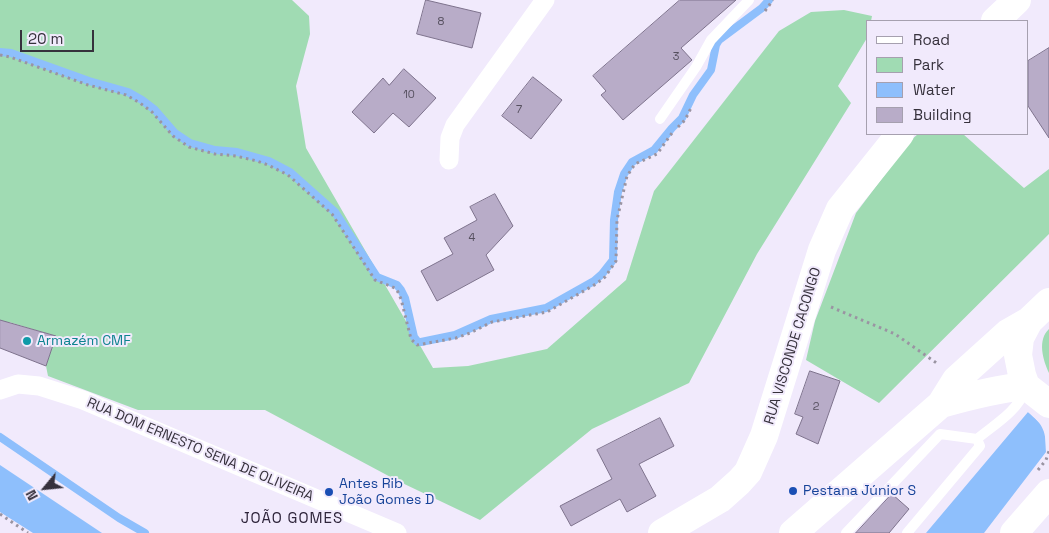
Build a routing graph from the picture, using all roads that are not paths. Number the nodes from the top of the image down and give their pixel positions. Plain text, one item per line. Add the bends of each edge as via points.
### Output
1 (545, 0) edge
2 (749, 0) edge
3 (1017, 0) edge
4 (996, 20) edge
5 (660, 119) dead end
6 (899, 135) edge
7 (449, 160) dead end
8 (1049, 302) edge
9 (1029, 321) junction
10 (0, 390) edge
11 (1038, 395) edge
12 (941, 404) junction
13 (978, 439) junction
14 (1049, 492) edge
15 (397, 533) edge
16 (662, 533) edge
17 (793, 533) edge
18 (846, 533) edge
19 (907, 533) edge
20 (1014, 533) edge

1 - 7 street via 456,125 450,138
2 - 5 lane via 711,40
3 - 4 main road
6 - 16 main road, RUA VISCONDE CACONGO via 840,209 822,250 764,436 748,472 720,499
8 - 9 main road
9 - 11 main road via 1020,338 1018,355
9 - 12 main road via 1008,333 956,380
10 - 15 street, RUA DOM ERNESTO SENA DE OLIVEIRA via 18,384 39,386 82,400
11 - 12 main road via 1000,388
11 - 13 lane via 1022,397 1012,412
12 - 17 main road
13 - 18 lane via 940,434
13 - 19 lane via 980,446
14 - 20 main road

